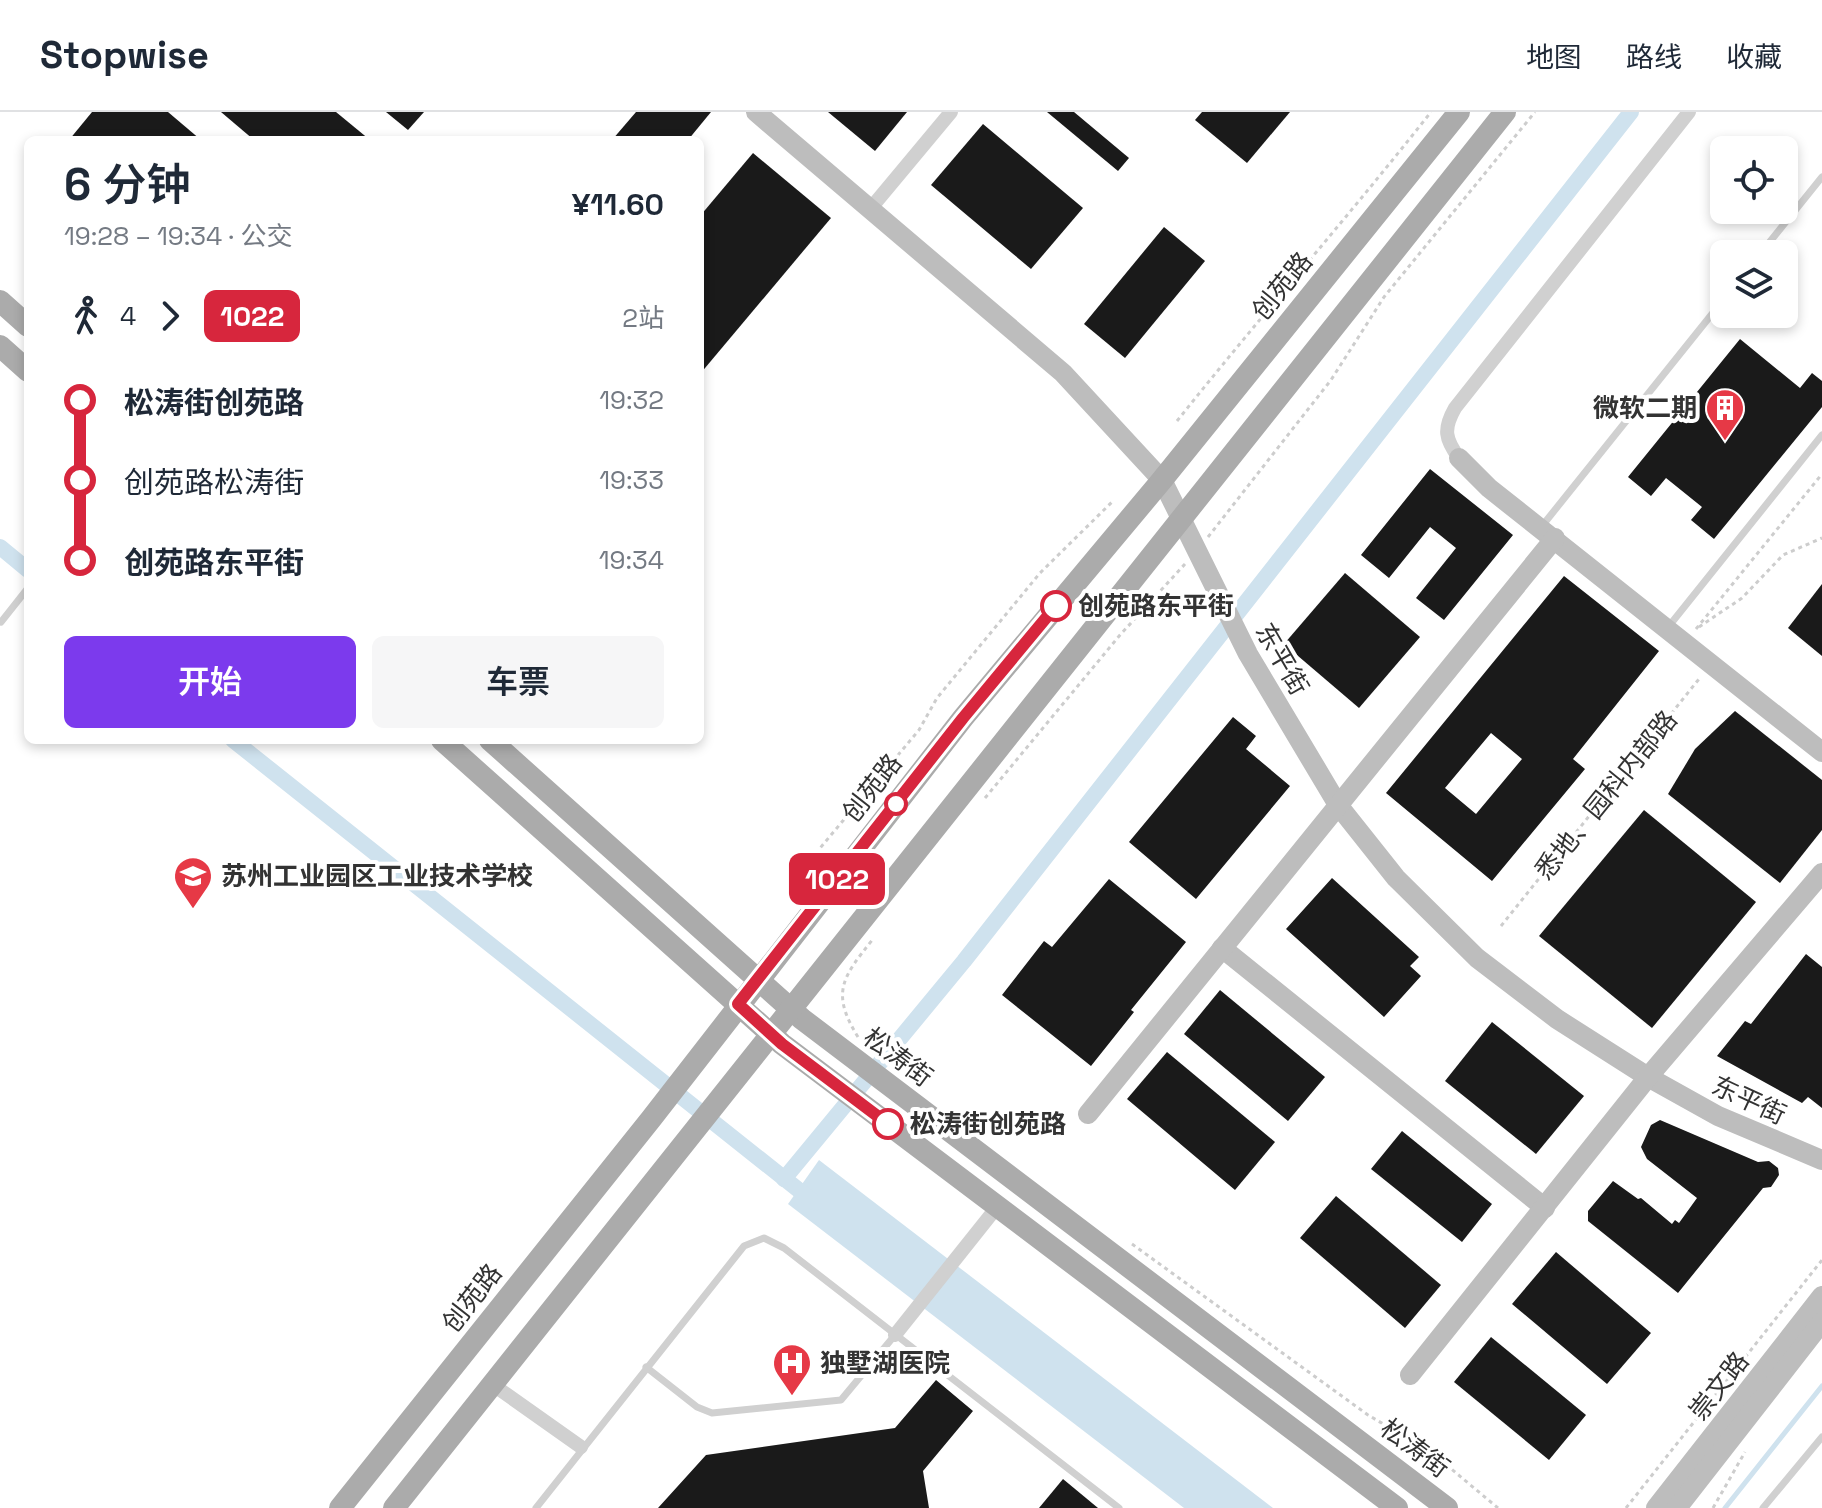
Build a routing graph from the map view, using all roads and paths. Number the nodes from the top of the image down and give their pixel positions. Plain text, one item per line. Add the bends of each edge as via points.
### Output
1 (756, 112) edge
2 (951, 112) edge
3 (1431, 112) edge
4 (1459, 112) edge
5 (1505, 112) edge
6 (1535, 112) edge
7 (1689, 112) edge
8 (1822, 177) edge
9 (871, 208) junction
10 (1771, 240) edge
11 (0, 301) edge
12 (1710, 318) edge
13 (24, 322) edge
14 (0, 346) edge
15 (24, 367) edge
16 (1177, 421) dead end
17 (1822, 435) edge
18 (1459, 458) joint
19 (1822, 474) edge
20 (1162, 480) junction
21 (1112, 502) dead end
22 (1180, 516) junction
23 (1548, 533) junction
24 (1822, 538) edge
25 (1198, 550) junction
26 (24, 593) edge
27 (1, 622) edge
28 (1667, 628) junction
29 (1711, 663) junction
30 (446, 744) edge
31 (494, 744) edge
32 (1822, 752) edge
33 (983, 801) dead end
34 (1338, 805) junction
35 (1822, 873) edge
36 (795, 878) dead end
37 (1501, 926) dead end
38 (876, 935) dead end
39 (1222, 948) junction
40 (758, 980) junction
41 (738, 1004) junction
42 (789, 1008) junction
43 (769, 1032) junction
44 (852, 1045) junction
45 (1648, 1077) junction
46 (1088, 1114) dead end
47 (1822, 1160) edge
48 (997, 1207) junction
49 (1545, 1208) junction
50 (1127, 1240) dead end
51 (1822, 1260) edge
52 (1822, 1296) edge
53 (1822, 1322) edge
54 (895, 1335) junction
55 (646, 1367) junction
56 (1410, 1375) dead end
57 (492, 1384) junction
58 (1822, 1437) edge
59 (581, 1447) junction
60 (1747, 1447) dead end
61 (340, 1508) edge
62 (394, 1508) edge
63 (536, 1508) edge
64 (1119, 1508) edge
65 (1397, 1508) edge
66 (1447, 1508) edge
67 (1498, 1508) edge
68 (1626, 1508) edge
69 (1656, 1508) edge
70 (1677, 1508) edge
71 (1713, 1508) edge
72 (1763, 1508) edge

1 - 9 street, 东平街
2 - 9 street
3 - 16 path
4 - 20 main road, 创苑路
5 - 22 main road
6 - 25 path via 1384,297 1331,380
7 - 18 street via 1455,408 1445,436
8 - 10 lane
9 - 20 street, 东平街 via 1063,373
11 - 13 main road
12 - 23 lane
14 - 15 main road
17 - 28 lane
18 - 23 street
19 - 24 path via 1696,629 1742,598 1783,555
20 - 22 street, 东平街
20 - 40 main road, 创苑路 via 963,718
21 - 36 path via 1040,573
22 - 25 street, 东平街
22 - 42 main road
23 - 28 street
23 - 34 street
25 - 33 path
25 - 34 street, 东平街 via 1248,654
26 - 27 lane
28 - 29 street
29 - 32 street
29 - 37 path, 悉地、园科内部路
30 - 41 main road
31 - 40 main road, 松涛街
34 - 39 street
34 - 45 street, 东平街 via 1396,878 1477,958 1557,1019
35 - 45 street
38 - 44 path via 847,973 840,992
39 - 46 street
39 - 49 street
40 - 41 main road, 创苑路
40 - 42 main road, 松涛街
41 - 43 main road
41 - 61 main road, 创苑路
42 - 43 main road
42 - 44 main road, 松涛街
43 - 48 main road
43 - 57 main road
44 - 66 main road, 松涛街 via 886,1083
45 - 47 street, 东平街 via 1718,1116
45 - 49 street
48 - 54 street
48 - 65 main road
49 - 56 street
50 - 67 path via 1368,1415 1431,1452
51 - 68 path
52 - 69 street, 崇文路
53 - 70 street, 崇文路
54 - 55 lane via 841,1400 712,1413
54 - 55 lane via 764,1238 744,1246
54 - 64 lane
55 - 59 lane
57 - 59 street
57 - 62 main road
58 - 72 lane
59 - 63 lane
60 - 71 path

